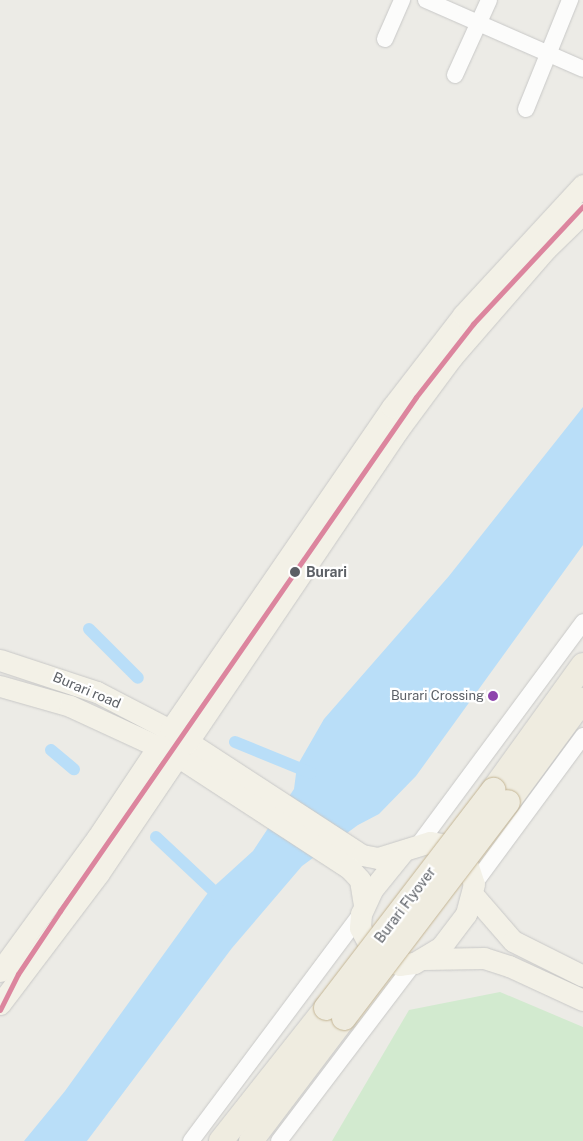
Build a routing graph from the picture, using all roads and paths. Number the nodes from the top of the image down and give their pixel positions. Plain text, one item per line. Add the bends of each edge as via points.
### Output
1 (402, 0) edge
2 (426, 0) edge
3 (488, 0) edge
4 (570, 0) edge
5 (478, 21) junction
6 (385, 39) dead end
7 (548, 53) junction
8 (583, 69) edge
9 (455, 75) dead end
10 (526, 109) dead end
11 (583, 185) edge
12 (583, 213) edge
13 (583, 622) edge
14 (0, 660) edge
15 (583, 665) edge
16 (0, 686) edge
17 (583, 700) edge
18 (583, 736) edge
19 (173, 743) junction
20 (411, 848) junction
21 (356, 862) junction
22 (474, 889) junction
23 (362, 909) junction
24 (419, 961) junction
25 (0, 971) edge
26 (314, 976) junction
27 (583, 976) edge
28 (583, 1000) edge
29 (0, 1004) edge
30 (372, 1018) junction
31 (191, 1141) edge
32 (221, 1141) edge
33 (251, 1141) edge
34 (279, 1141) edge

1 - 6 street
2 - 5 street
3 - 5 street
4 - 7 street
5 - 7 street
5 - 9 street
7 - 8 street
7 - 10 street
11 - 19 main road via 463,315 392,407
12 - 19 main road via 546,249 452,357
13 - 20 street
14 - 19 main road, Burari road via 97,692
15 - 32 highway, Burari Flyover, bridge via 493,790
16 - 19 main road, Burari road via 70,706
17 - 33 highway, Burari Flyover, bridge
18 - 22 street
19 - 21 main road
19 - 25 main road via 97,838
19 - 29 main road via 99,873
20 - 21 main road
20 - 22 main road via 441,844 451,848 467,863
20 - 23 main road via 381,876
21 - 23 main road
22 - 24 main road via 456,932
22 - 27 main road via 513,941
23 - 24 main road via 360,928 374,954 393,963
23 - 26 street
24 - 28 main road via 484,958
24 - 30 street
26 - 30 street
26 - 31 street
30 - 34 street

